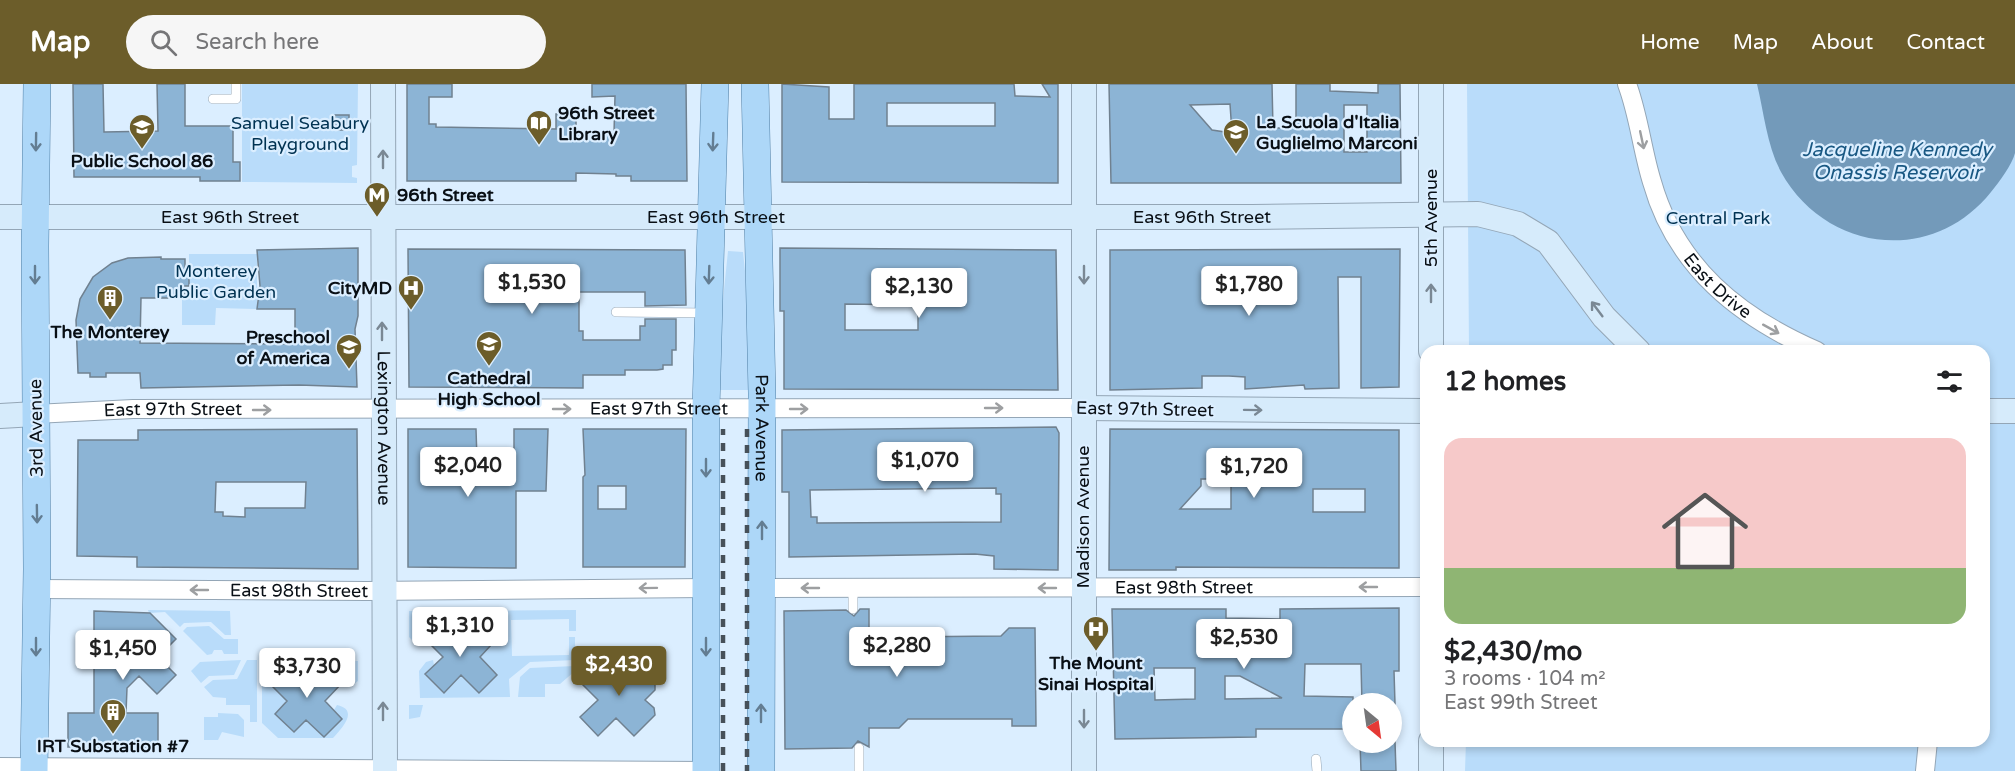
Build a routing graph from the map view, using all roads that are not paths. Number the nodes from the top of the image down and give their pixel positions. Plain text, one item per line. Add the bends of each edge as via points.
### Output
1 (37, 84) edge
2 (236, 84) edge
3 (383, 84) edge
4 (715, 84) edge
5 (755, 84) edge
6 (1084, 84) edge
7 (1431, 84) edge
8 (1627, 84) edge
9 (213, 99) dead end
10 (1431, 215) junction
11 (1084, 216) junction
12 (0, 217) edge
13 (35, 217) junction
14 (711, 217) junction
15 (760, 217) junction
16 (383, 218) junction
17 (616, 312) dead end
18 (708, 313) junction
19 (1431, 345) edge
20 (1632, 345) edge
21 (1804, 345) edge
22 (1083, 408) junction
23 (706, 409) junction
24 (761, 409) junction
25 (382, 410) junction
26 (1420, 411) edge
27 (1990, 411) edge
28 (2015, 411) edge
29 (35, 414) junction
30 (0, 416) edge
31 (1420, 587) edge
32 (706, 588) junction
33 (762, 588) junction
34 (853, 588) junction
35 (1083, 588) junction
36 (37, 589) junction
37 (383, 591) junction
38 (853, 609) dead end
39 (1431, 747) edge
40 (1927, 747) edge
41 (859, 748) dead end
42 (1316, 759) dead end
43 (0, 766) edge
44 (34, 769) edge
45 (385, 770) edge
46 (706, 771) edge
47 (761, 771) edge
48 (859, 771) edge
49 (1084, 771) edge
50 (1317, 771) edge
51 (1431, 771) edge
52 (1925, 771) edge

1 -> 13 main road, 3rd Avenue
2 - 9 lane via 236,99
16 -> 3 main road, Lexington Avenue
4 -> 14 main road
5 - 15 main road, Park Avenue
6 - 11 main road, Madison Avenue
7 - 10 main road, 5th Avenue
8 -> 21 street, East Drive via 1657,198 1686,253 1737,307 1768,328
10 - 11 main road, East 96th Street
19 -> 10 main road, 5th Avenue
20 -> 10 main road, East 96th Street via 1604,317 1557,252 1538,235 1518,224 1478,214
11 - 15 main road, East 96th Street
11 -> 22 main road, Madison Avenue
12 - 13 main road, East 96th Street
13 - 16 main road, East 96th Street
13 -> 29 main road, 3rd Avenue
14 - 15 main road, East 96th Street
14 - 16 main road, East 96th Street
14 -> 18 main road
15 - 24 main road, Park Avenue
25 -> 16 main road, Lexington Avenue
17 - 18 lane
18 - 23 main road
24 -> 22 street, East 97th Street
22 -> 26 main road, East 97th Street
22 - 35 main road, Madison Avenue
23 - 24 street, East 97th Street
25 -> 23 street, East 97th Street
23 -> 32 main road
33 -> 24 main road, Park Avenue
29 -> 25 street, East 97th Street via 133,409
25 - 37 main road, Lexington Avenue
27 - 28 main road
29 - 30 main road, East 97th Street
29 -> 36 main road, 3rd Avenue
31 -> 35 street, East 98th Street
32 -> 37 street, East 98th Street
32 -> 46 main road
34 -> 33 street, East 98th Street
47 -> 33 main road, Park Avenue
35 -> 34 street, East 98th Street
34 - 38 lane
35 -> 49 main road, Madison Avenue
37 -> 36 street, East 98th Street
36 -> 44 main road, 3rd Avenue
45 -> 37 main road, Lexington Avenue
39 - 51 main road
40 - 52 street
41 - 48 lane
42 - 50 lane
43 - 44 street
44 - 45 street
45 - 46 street

